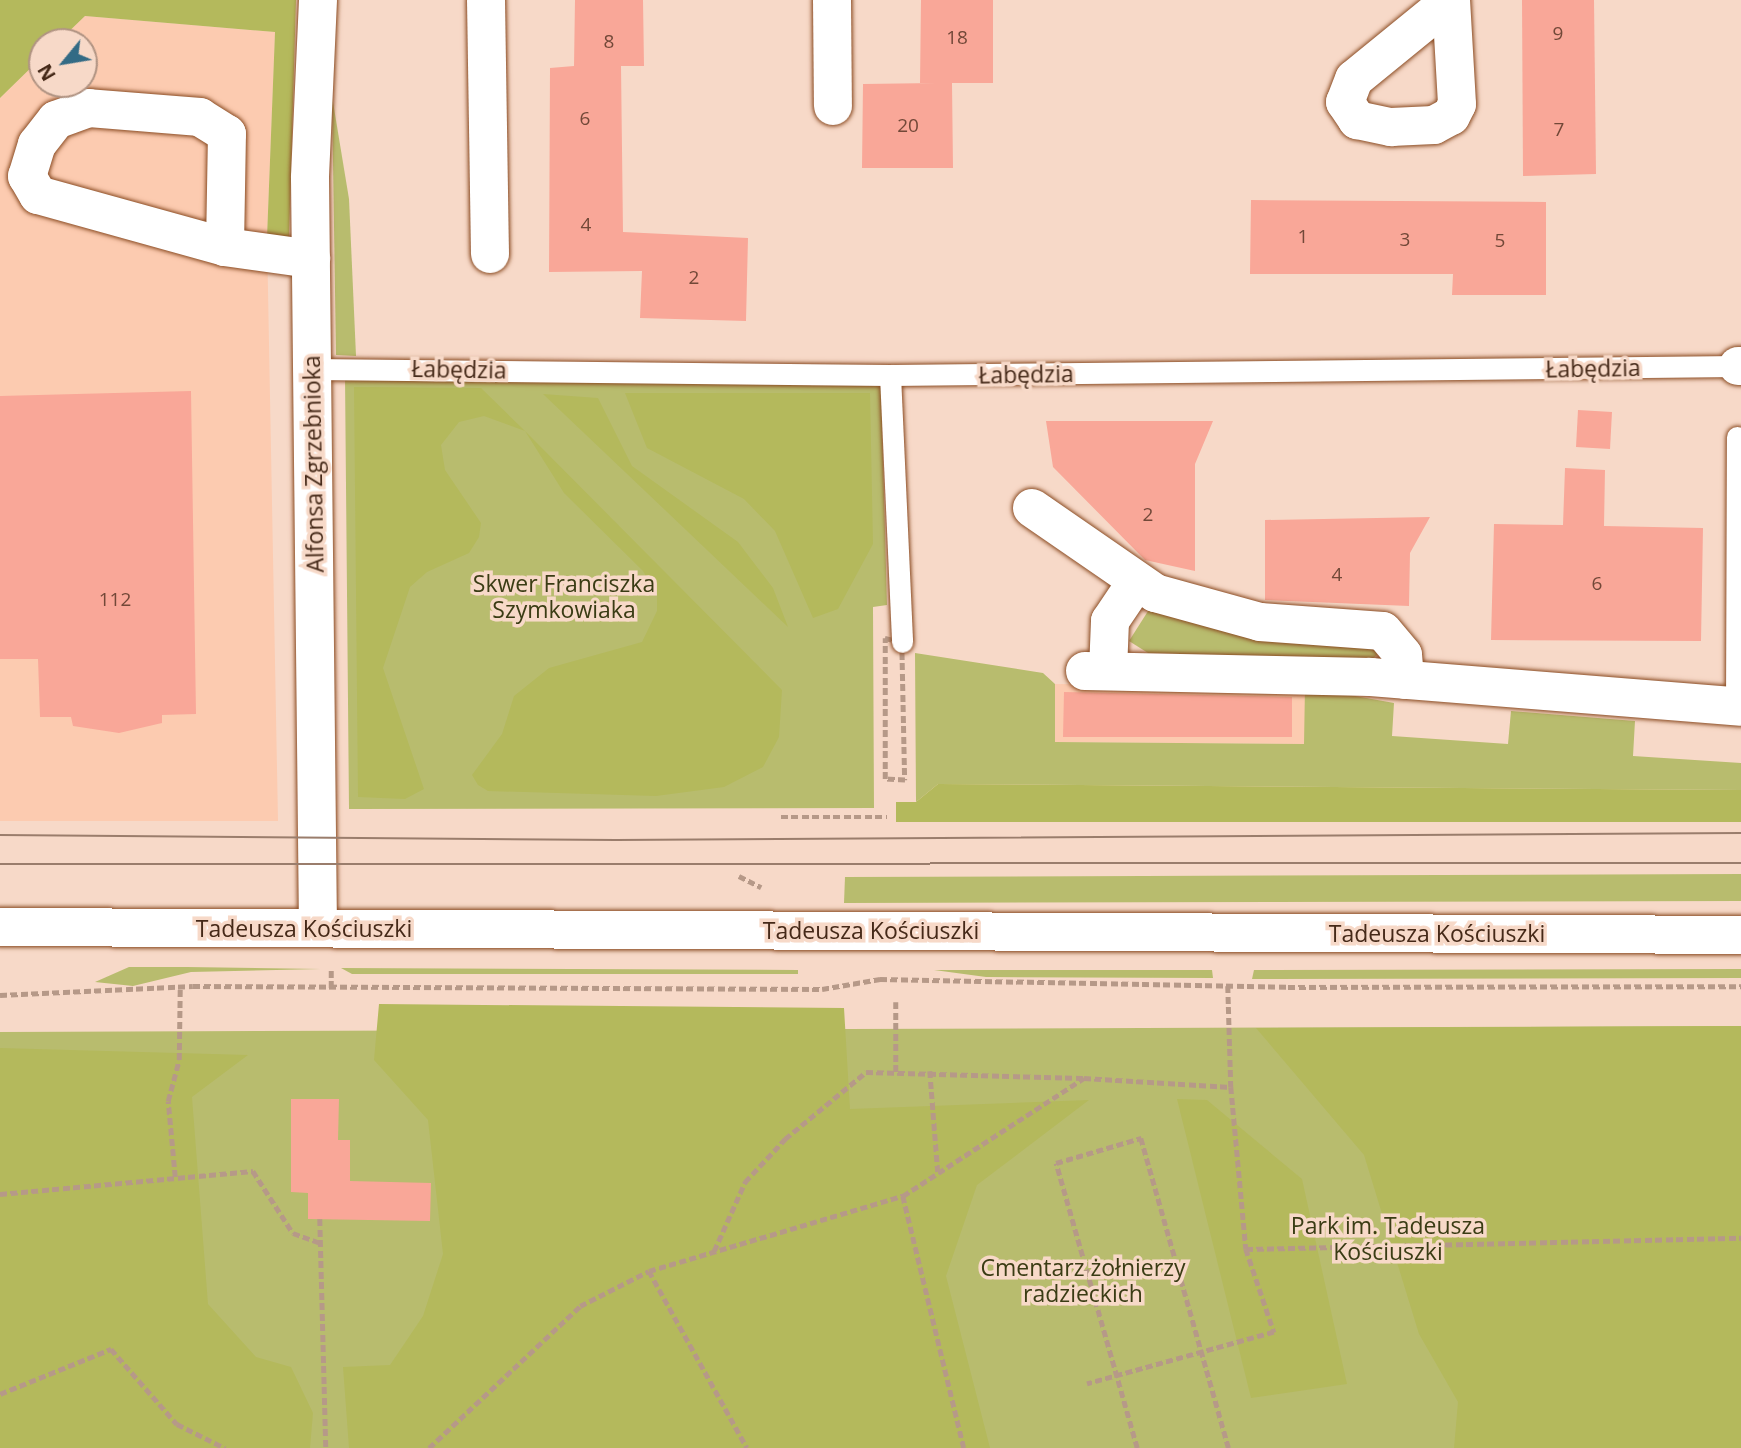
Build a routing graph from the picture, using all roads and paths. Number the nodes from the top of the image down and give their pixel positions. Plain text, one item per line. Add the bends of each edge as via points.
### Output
1 (318, 0) edge
2 (486, 0) edge
3 (832, 0) edge
4 (834, 106) dead end
5 (225, 247) junction
6 (490, 254) dead end
7 (311, 258) junction
8 (1740, 366) edge
9 (311, 369) junction
10 (890, 375) junction
11 (1737, 437) dead end
12 (1032, 508) dead end
13 (1137, 581) junction
14 (893, 640) junction
15 (1405, 680) junction
16 (1739, 706) edge
17 (781, 817) dead end
18 (887, 817) dead end
19 (739, 876) dead end
20 (765, 889) dead end
21 (0, 927) edge
22 (318, 928) junction
23 (1741, 934) edge
24 (1228, 986) junction
25 (1741, 986) edge
26 (180, 987) junction
27 (0, 995) edge
28 (895, 1002) dead end
29 (930, 1071) junction
30 (896, 1073) junction
31 (1084, 1078) junction
32 (1231, 1087) junction
33 (938, 1173) junction
34 (175, 1177) junction
35 (0, 1194) edge
36 (904, 1196) junction
37 (320, 1219) dead end
38 (1741, 1238) edge
39 (321, 1244) junction
40 (1246, 1250) junction
41 (713, 1252) junction
42 (649, 1271) junction
43 (1201, 1352) junction
44 (1117, 1376) junction
45 (1087, 1384) dead end
46 (0, 1394) edge
47 (225, 1448) edge
48 (326, 1448) edge
49 (429, 1448) edge
50 (747, 1448) edge
51 (964, 1448) edge
52 (1137, 1448) edge
53 (1229, 1448) edge

1 - 7 street, Alfonsa Zgrzebnioka
2 - 6 street
3 - 4 street
5 - 5 street via 38,195 27,176 37,144 56,120 89,108 200,117 227,134
5 - 7 street
7 - 9 street, Alfonsa Zgrzebnioka
8 - 10 lane, Łabędzia
9 - 10 lane, Łabędzia
9 - 22 street, Alfonsa Zgrzebnioka
10 - 14 lane
11 - 16 lane
12 - 13 street
13 - 15 street via 1155,593 1260,622 1383,631 1403,655
13 - 15 street via 1110,621 1097,671
14 - 14 path via 905,780 885,779
15 - 16 street
17 - 18 path
19 - 20 path
21 - 22 street, Tadeusza Kościuszki
22 - 23 street, Tadeusza Kościuszki
24 - 25 path
24 - 26 path via 865,982 822,989
24 - 32 path
26 - 27 path
26 - 34 path via 179,1060 169,1101
28 - 30 path
29 - 30 path
29 - 31 path
29 - 33 path
30 - 41 path via 866,1072 785,1139 745,1182
31 - 32 path
31 - 33 path
32 - 40 path
33 - 36 path
34 - 35 path
34 - 39 path via 253,1171 293,1233
36 - 41 path
36 - 51 path
37 - 39 path
38 - 40 path
39 - 48 path
40 - 43 path via 1274,1332
41 - 42 path
42 - 49 path via 580,1307
42 - 50 path
43 - 44 path
43 - 44 path via 1141,1139 1056,1163
43 - 53 path
44 - 45 path
44 - 52 path
46 - 47 path via 111,1349 177,1424

